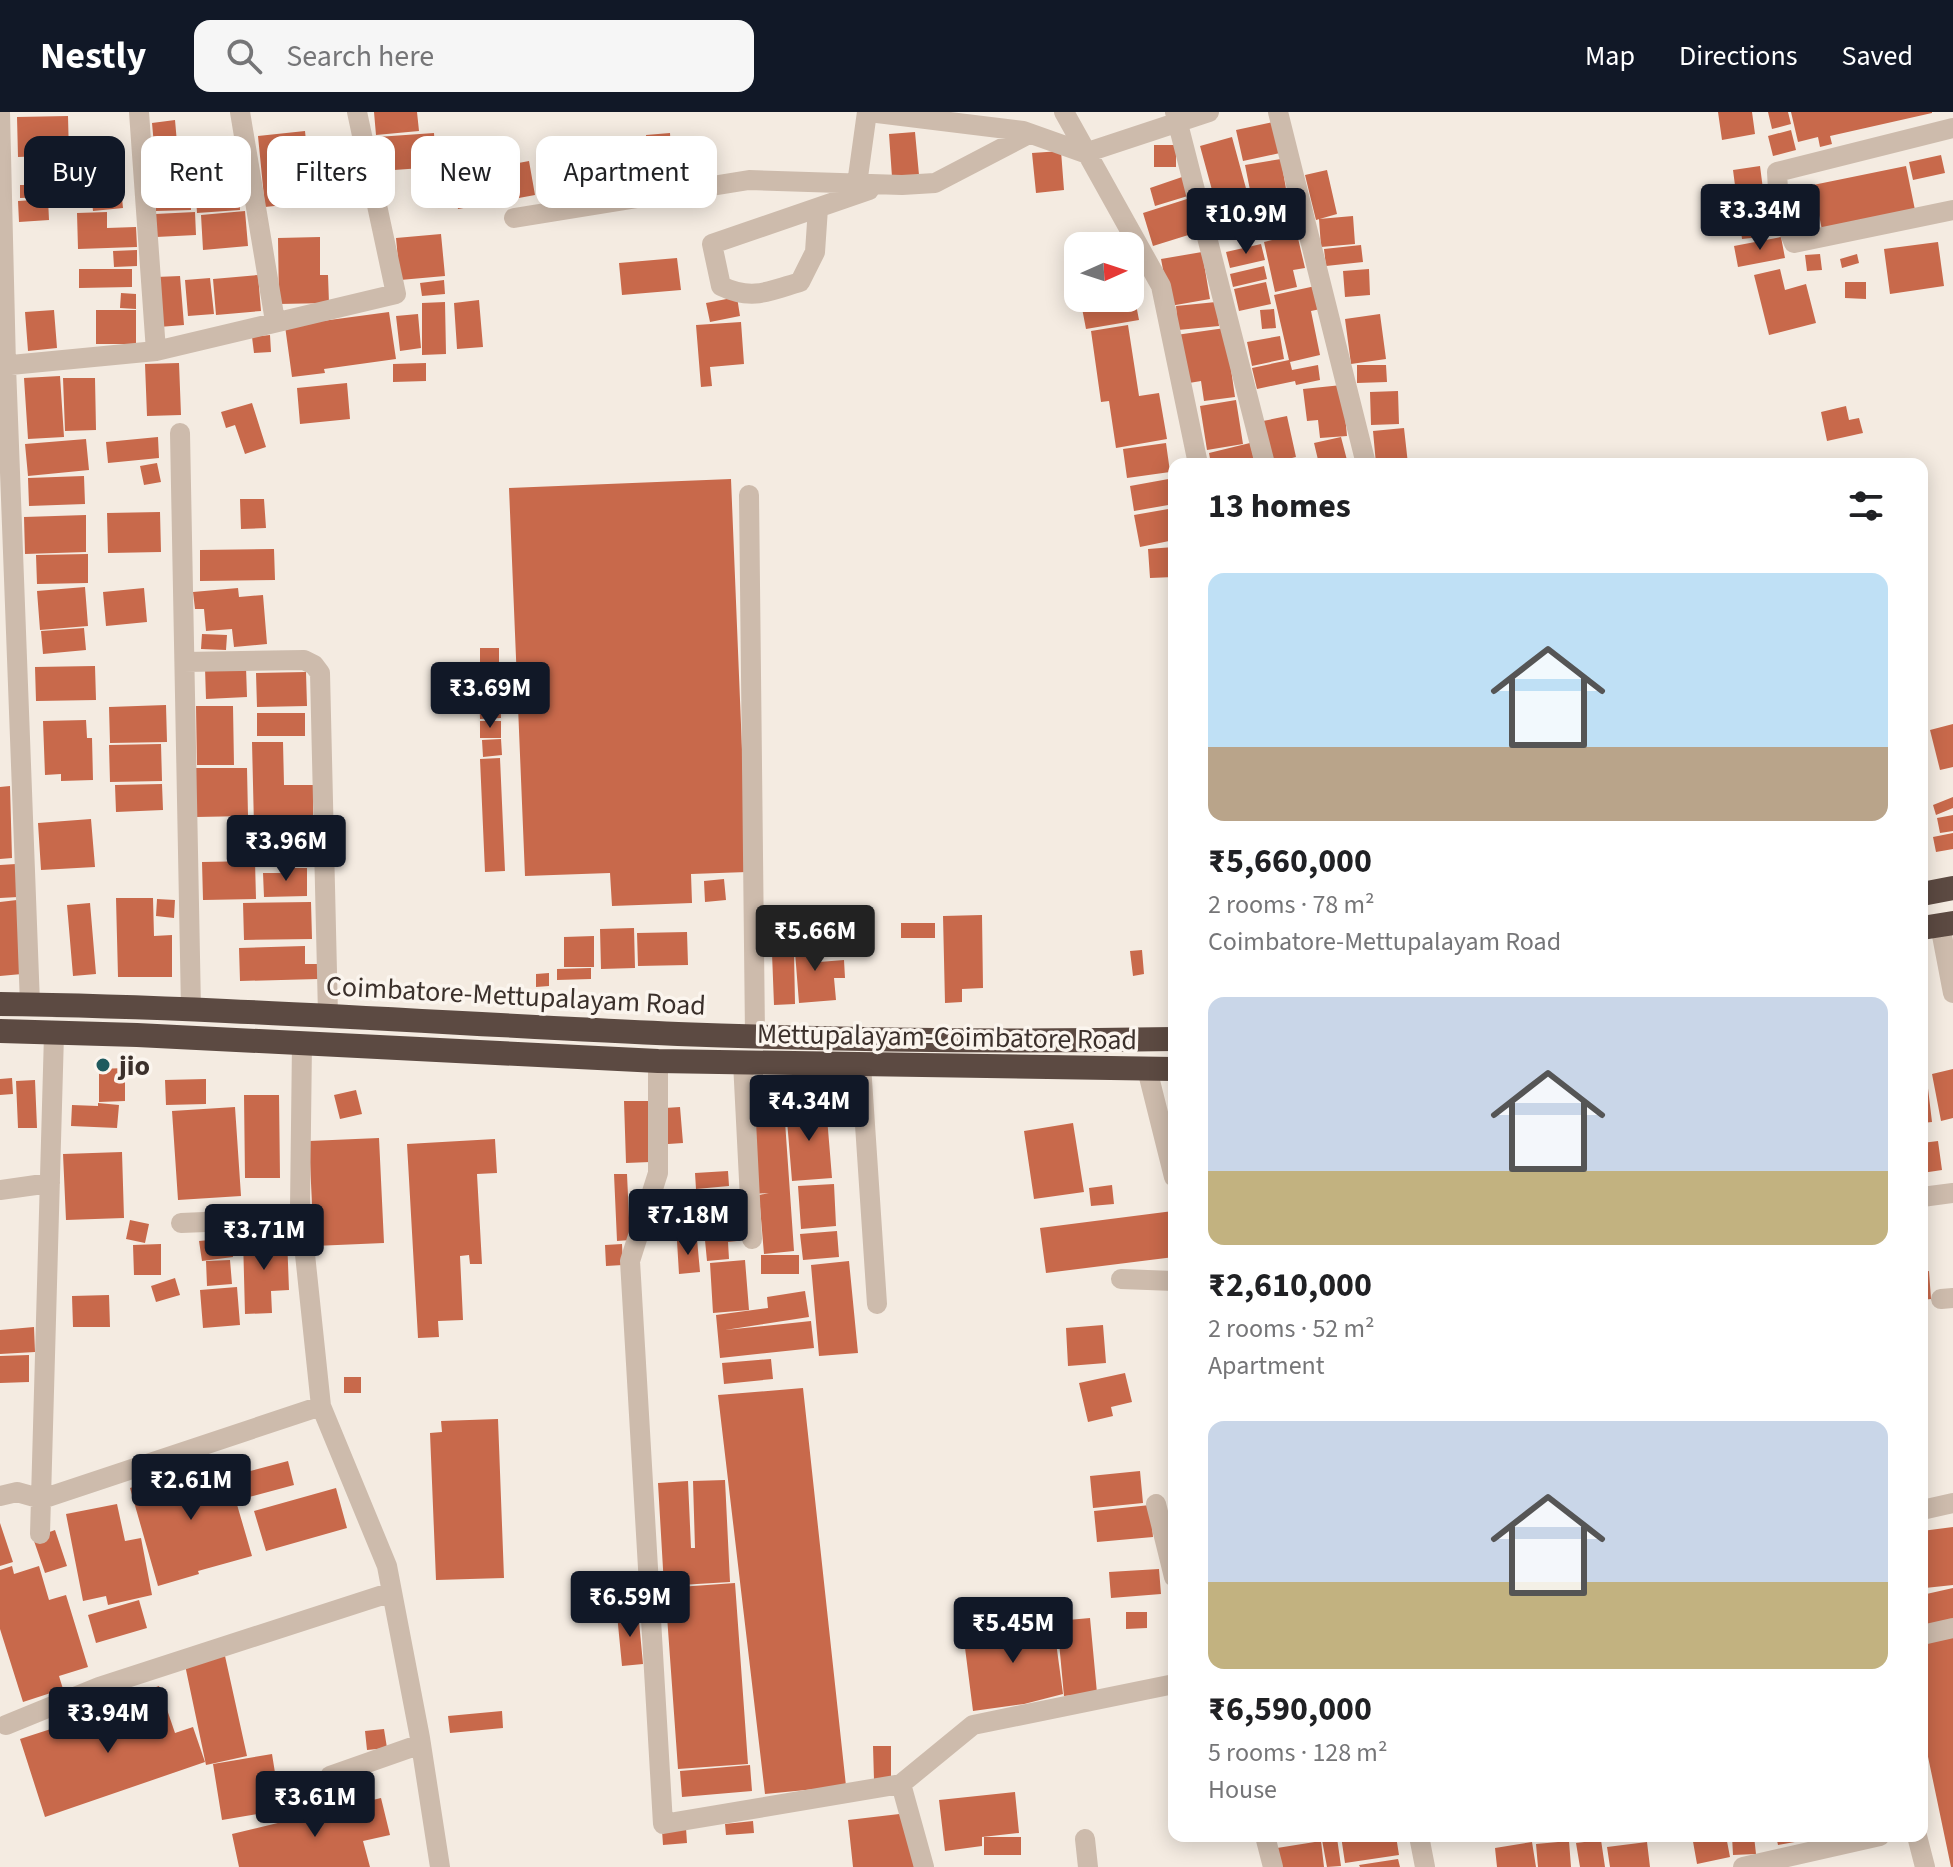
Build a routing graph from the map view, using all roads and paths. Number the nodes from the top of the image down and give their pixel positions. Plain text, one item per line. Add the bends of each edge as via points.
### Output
1 (0, 112) edge
2 (139, 112) edge
3 (240, 112) edge
4 (357, 112) edge
5 (868, 112) edge
6 (1064, 112) edge
7 (1209, 112) edge
8 (1278, 112) edge
9 (1176, 117) edge
10 (1953, 128) edge
11 (1029, 134) junction
12 (1085, 153) junction
13 (857, 184) junction
14 (884, 185) junction
15 (818, 208) junction
16 (1953, 210) edge
17 (514, 218) dead end
18 (275, 321) junction
19 (156, 351) junction
20 (3, 366) edge
21 (180, 433) dead end
22 (1197, 458) edge
23 (1263, 458) edge
24 (1364, 458) edge
25 (749, 495) dead end
26 (185, 662) junction
27 (1953, 888) edge
28 (1928, 893) edge
29 (1938, 925) edge
30 (1953, 993) edge
31 (0, 1004) edge
32 (34, 1004) junction
33 (191, 1009) junction
34 (328, 1015) junction
35 (0, 1031) edge
36 (47, 1033) junction
37 (755, 1035) junction
38 (1168, 1039) edge
39 (302, 1043) junction
40 (658, 1061) junction
41 (743, 1062) junction
42 (861, 1065) junction
43 (1147, 1069) junction
44 (1168, 1069) edge
45 (1168, 1153) edge
46 (50, 1183) junction
47 (0, 1190) edge
48 (1953, 1193) edge
49 (1928, 1196) edge
50 (301, 1218) junction
51 (181, 1223) dead end
52 (752, 1239) dead end
53 (1121, 1279) dead end
54 (1168, 1281) edge
55 (877, 1304) dead end
56 (321, 1406) junction
57 (0, 1496) edge
58 (42, 1499) junction
59 (1953, 1503) edge
60 (1156, 1504) dead end
61 (1928, 1509) edge
62 (40, 1534) dead end
63 (1168, 1553) edge
64 (392, 1592) junction
65 (1953, 1628) edge
66 (1928, 1634) edge
67 (1168, 1685) edge
68 (6, 1725) dead end
69 (421, 1744) junction
70 (330, 1776) dead end
71 (901, 1784) junction
72 (1085, 1839) dead end
73 (1267, 1842) edge
74 (1420, 1842) edge
75 (1853, 1842) edge
76 (1919, 1842) edge
77 (440, 1867) edge
78 (924, 1867) edge
79 (1088, 1867) edge
80 (1273, 1867) edge
81 (1425, 1867) edge
82 (1743, 1867) edge
83 (1925, 1867) edge

1 - 20 street
2 - 19 street
3 - 18 street
4 - 18 street via 396,294
5 - 11 street
5 - 13 street
6 - 12 street
7 - 9 street
8 - 24 street
9 - 12 street
9 - 23 street
10 - 16 street via 1777,172 1779,208 1794,243
11 - 12 street
11 - 14 street via 935,183
12 - 22 street via 1161,286
13 - 14 street
13 - 17 street via 749,180
14 - 15 street
15 - 15 street via 712,244 721,286 754,295 800,282 815,252
18 - 19 street
19 - 20 street
20 - 32 street
21 - 26 street
25 - 37 street
26 - 33 street
26 - 34 street via 304,660 320,673
27 - 28 highway
29 - 30 street
31 - 32 highway, Coimbatore-Mettupalayam Road
32 - 33 highway, Coimbatore-Mettupalayam Road
32 - 36 highway
33 - 34 highway, Coimbatore-Mettupalayam Road
34 - 37 highway, Coimbatore-Mettupalayam Road
35 - 36 highway, Mettupalayam-Coimbatore Road
36 - 39 highway, Mettupalayam-Coimbatore Road
36 - 46 street
37 - 38 highway, Coimbatore-Mettupalayam Road via 1050,1042
39 - 40 highway, Mettupalayam-Coimbatore Road
39 - 50 street
40 - 41 highway, Mettupalayam-Coimbatore Road
40 - 71 street via 658,1173 630,1261 663,1824
41 - 42 highway, Mettupalayam-Coimbatore Road
41 - 52 street
42 - 43 highway, Mettupalayam-Coimbatore Road
42 - 55 street
43 - 44 highway, Mettupalayam-Coimbatore Road
43 - 45 street
46 - 47 street
46 - 58 street
48 - 49 street
50 - 51 street
50 - 56 street
53 - 54 street
56 - 58 street
56 - 64 street via 387,1566
57 - 58 street via 17,1492
58 - 62 street
59 - 61 street
60 - 63 street
64 - 68 street via 99,1687
64 - 69 street
65 - 66 street
67 - 71 street via 973,1725
69 - 70 street
69 - 77 street
71 - 78 street
72 - 79 street
73 - 80 street
74 - 81 street
75 - 82 street
76 - 83 street

